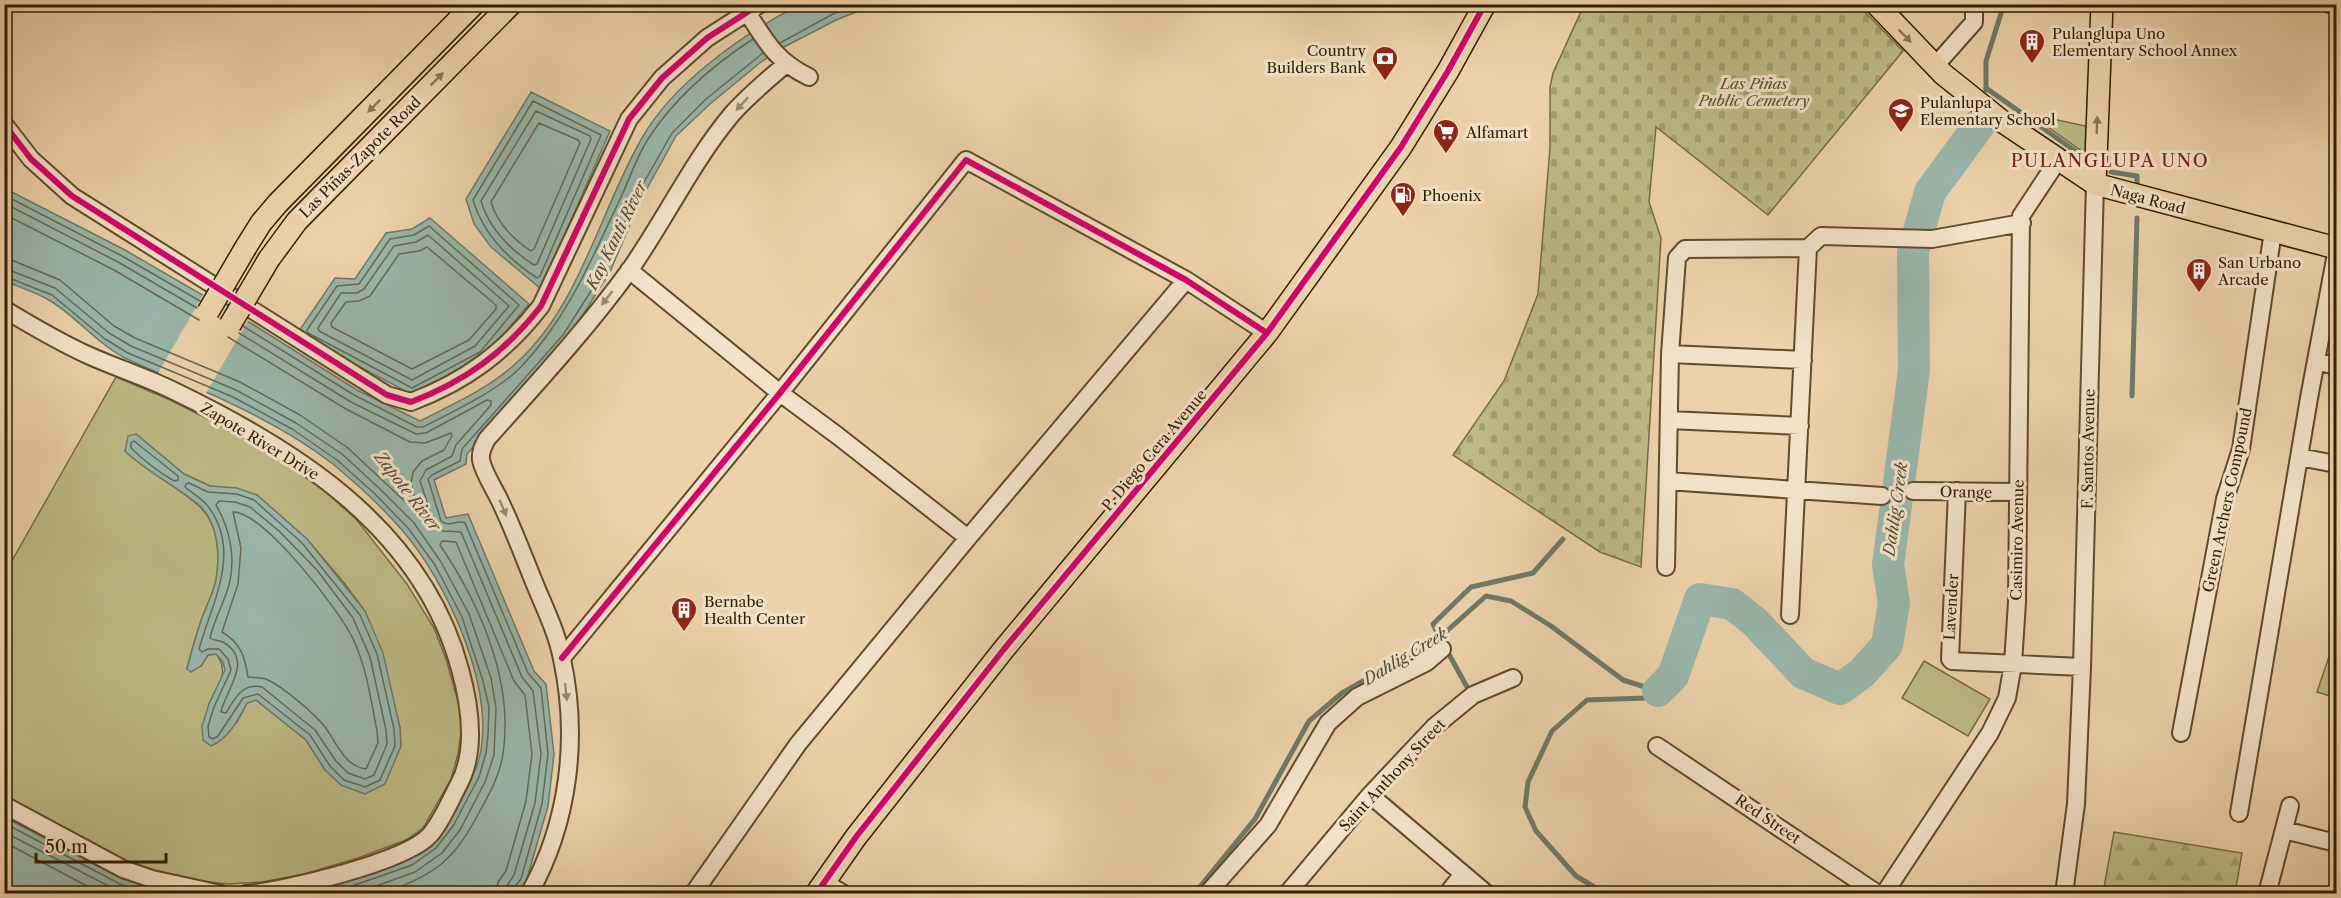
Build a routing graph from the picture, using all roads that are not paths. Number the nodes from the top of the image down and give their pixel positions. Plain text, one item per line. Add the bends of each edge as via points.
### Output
1 (474, 4) edge
2 (511, 4) edge
3 (1485, 4) edge
4 (1876, 4) edge
5 (1974, 4) edge
6 (2102, 4) edge
7 (2329, 4) edge
8 (2337, 6) edge
9 (753, 12) edge
10 (781, 60) junction
11 (1935, 66) junction
12 (809, 77) dead end
13 (4, 124) edge
14 (2058, 160) junction
15 (2095, 184) junction
16 (2022, 223) junction
17 (2273, 231) junction
18 (1808, 248) junction
19 (2337, 248) edge
20 (2337, 254) edge
21 (629, 270) junction
22 (1186, 280) junction
23 (4, 309) edge
24 (208, 312) dead end
25 (230, 325) dead end
26 (1267, 333) junction
27 (1670, 354) junction
28 (1803, 360) junction
29 (2316, 361) junction
30 (2337, 366) edge
31 (780, 393) junction
32 (1669, 420) junction
33 (1800, 426) junction
34 (2299, 457) junction
35 (2337, 464) edge
36 (1668, 481) junction
37 (1796, 490) junction
38 (1913, 491) dead end
39 (1957, 491) junction
40 (2018, 492) junction
41 (1882, 496) dead end
42 (968, 538) junction
43 (1666, 567) dead end
44 (1790, 615) dead end
45 (1442, 649) dead end
46 (562, 658) junction
47 (2013, 664) junction
48 (2082, 667) junction
49 (1513, 678) dead end
50 (2181, 733) dead end
51 (1657, 746) dead end
52 (1370, 795) junction
53 (4, 806) edge
54 (2290, 806) dead end
55 (2239, 813) dead end
56 (2284, 830) junction
57 (2337, 843) edge
58 (1463, 874) junction
59 (820, 888) edge
60 (221, 894) edge
61 (246, 894) edge
62 (529, 894) edge
63 (693, 894) edge
64 (844, 894) edge
65 (1207, 894) edge
66 (1287, 894) edge
67 (1446, 894) edge
68 (1487, 894) edge
69 (1878, 894) edge
70 (1884, 894) edge
71 (2064, 894) edge
72 (2267, 894) edge

1 -> 24 main road, Las Piñas-Zapote Road, bridge via 278,203 261,223
25 -> 2 main road, Las Piñas-Zapote Road, bridge via 297,221
3 - 26 main road, P. Diego Cera Avenue via 1401,147
4 -> 11 main road, Naga Road
5 - 11 street via 1974,22
15 -> 6 main road, F. Santos Avenue
7 - 8 street
9 - 10 street
9 - 13 street via 707,38 662,78 629,119 541,306 525,326 488,362 411,402 387,395 72,196 31,159
10 - 12 street
10 -> 21 street via 732,115
11 - 14 main road, Naga Road
14 - 15 main road, Naga Road
14 - 16 street, Casimiro Avenue via 2021,216
15 - 17 main road, Naga Road
15 - 48 street, F. Santos Avenue
16 - 18 street via 1932,239 1821,236
16 - 40 street, Casimiro Avenue
17 - 19 main road, Naga Road
17 - 50 street, Green Archers Compound via 2241,449 2225,499
18 - 27 street via 1685,249 1677,258
18 - 28 street
20 - 29 street
21 - 31 street
21 -> 46 street via 572,343 487,439 481,455
22 - 26 street
22 - 31 street via 966,160
22 - 42 street
23 - 61 street, Zapote River Drive via 89,356 170,389 299,460 362,509 391,541 416,574 445,626 467,694 469,750 464,775 430,835 401,854 287,888
26 - 59 main road, P. Diego Cera Avenue via 1004,649
27 - 28 street
27 - 32 street
28 - 33 street
29 - 30 street
29 - 34 street
31 - 42 street
31 - 46 street
32 - 33 street
32 - 36 street
33 - 37 street
34 - 35 street
34 - 55 street
36 - 37 street
36 - 43 street
37 - 41 street
37 - 44 street
38 - 39 street, Orange
39 - 40 street, Orange
39 - 47 street, Lavender via 1949,657 1952,661
40 - 47 street, Casimiro Avenue
42 - 63 street via 798,744
45 - 65 street via 1427,662 1357,697 1328,723 1268,825
46 -> 62 street via 569,724 564,802 553,841
47 - 48 street
47 - 70 street, Casimiro Avenue via 2007,698 1990,733
48 - 71 street, F. Santos Avenue via 2076,804
49 - 52 street, Saint Anthony Street via 1473,695 1434,727
51 - 69 street, Red Street
52 - 58 street
52 - 66 street, Saint Anthony Street
53 - 60 street via 123,869
54 - 56 street
56 - 57 street
56 - 72 street
58 - 67 street
58 - 68 street
59 - 64 street

